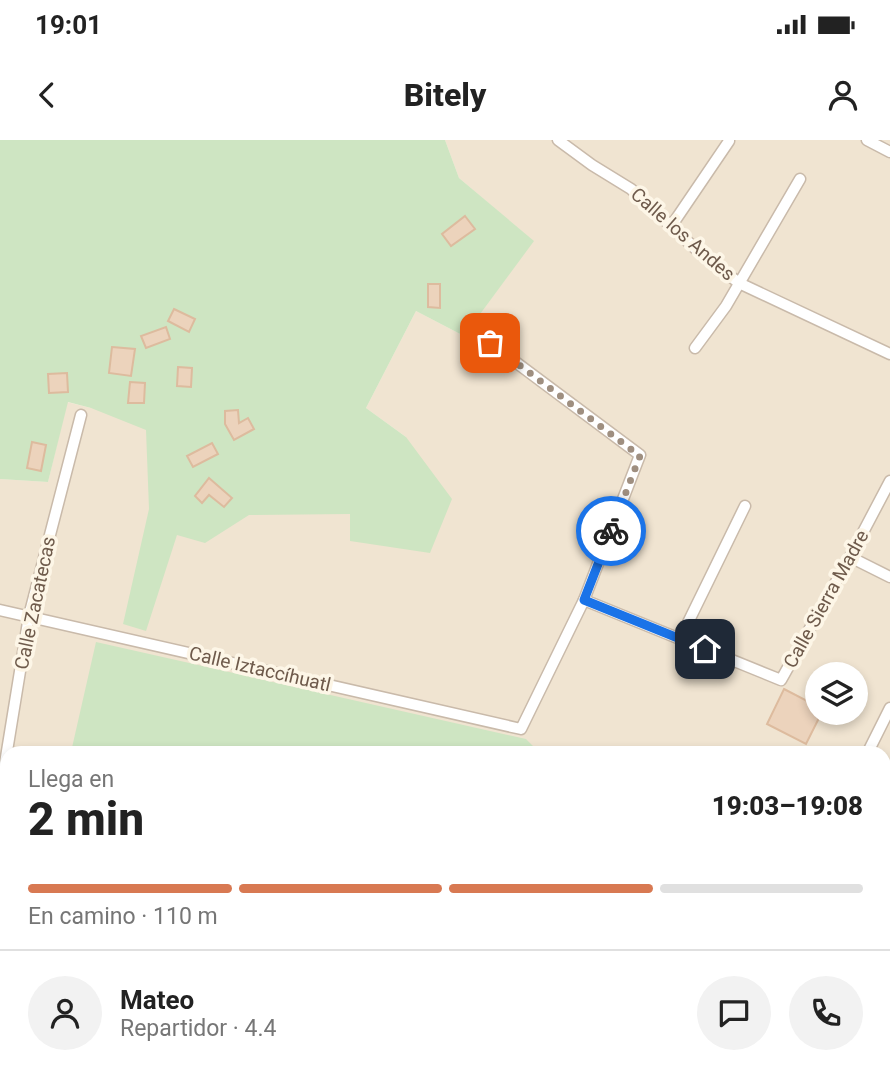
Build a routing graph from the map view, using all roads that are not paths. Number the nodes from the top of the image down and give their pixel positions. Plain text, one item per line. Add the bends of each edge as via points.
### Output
1 (558, 140) edge
2 (867, 140) edge
3 (729, 141) edge
4 (890, 152) edge
5 (800, 179) dead end
6 (672, 225) junction
7 (739, 283) junction
8 (490, 343) dead end
9 (695, 348) dead end
10 (890, 354) edge
11 (80, 415) dead end
12 (890, 481) edge
13 (745, 506) dead end
14 (850, 557) junction
15 (890, 576) edge
16 (584, 600) junction
17 (0, 610) edge
18 (29, 616) junction
19 (680, 639) junction
20 (890, 708) edge
21 (8, 746) edge
22 (872, 746) edge

1 - 6 street, Calle los Andes via 631,189
2 - 4 street
3 - 6 street
5 - 7 street
6 - 7 street, Calle los Andes
7 - 9 street
7 - 10 street, Calle los Andes
8 - 16 street via 640,456
11 - 18 street, Calle Zacatecas
12 - 14 street, Calle Sierra Madre
13 - 19 street
14 - 15 street
14 - 19 street, Calle Sierra Madre via 781,680
16 - 18 street, Calle Iztaccíhuatl via 521,729
16 - 19 street
17 - 18 street, Calle Iztaccíhuatl
18 - 21 street, Calle Zacatecas
20 - 22 street

